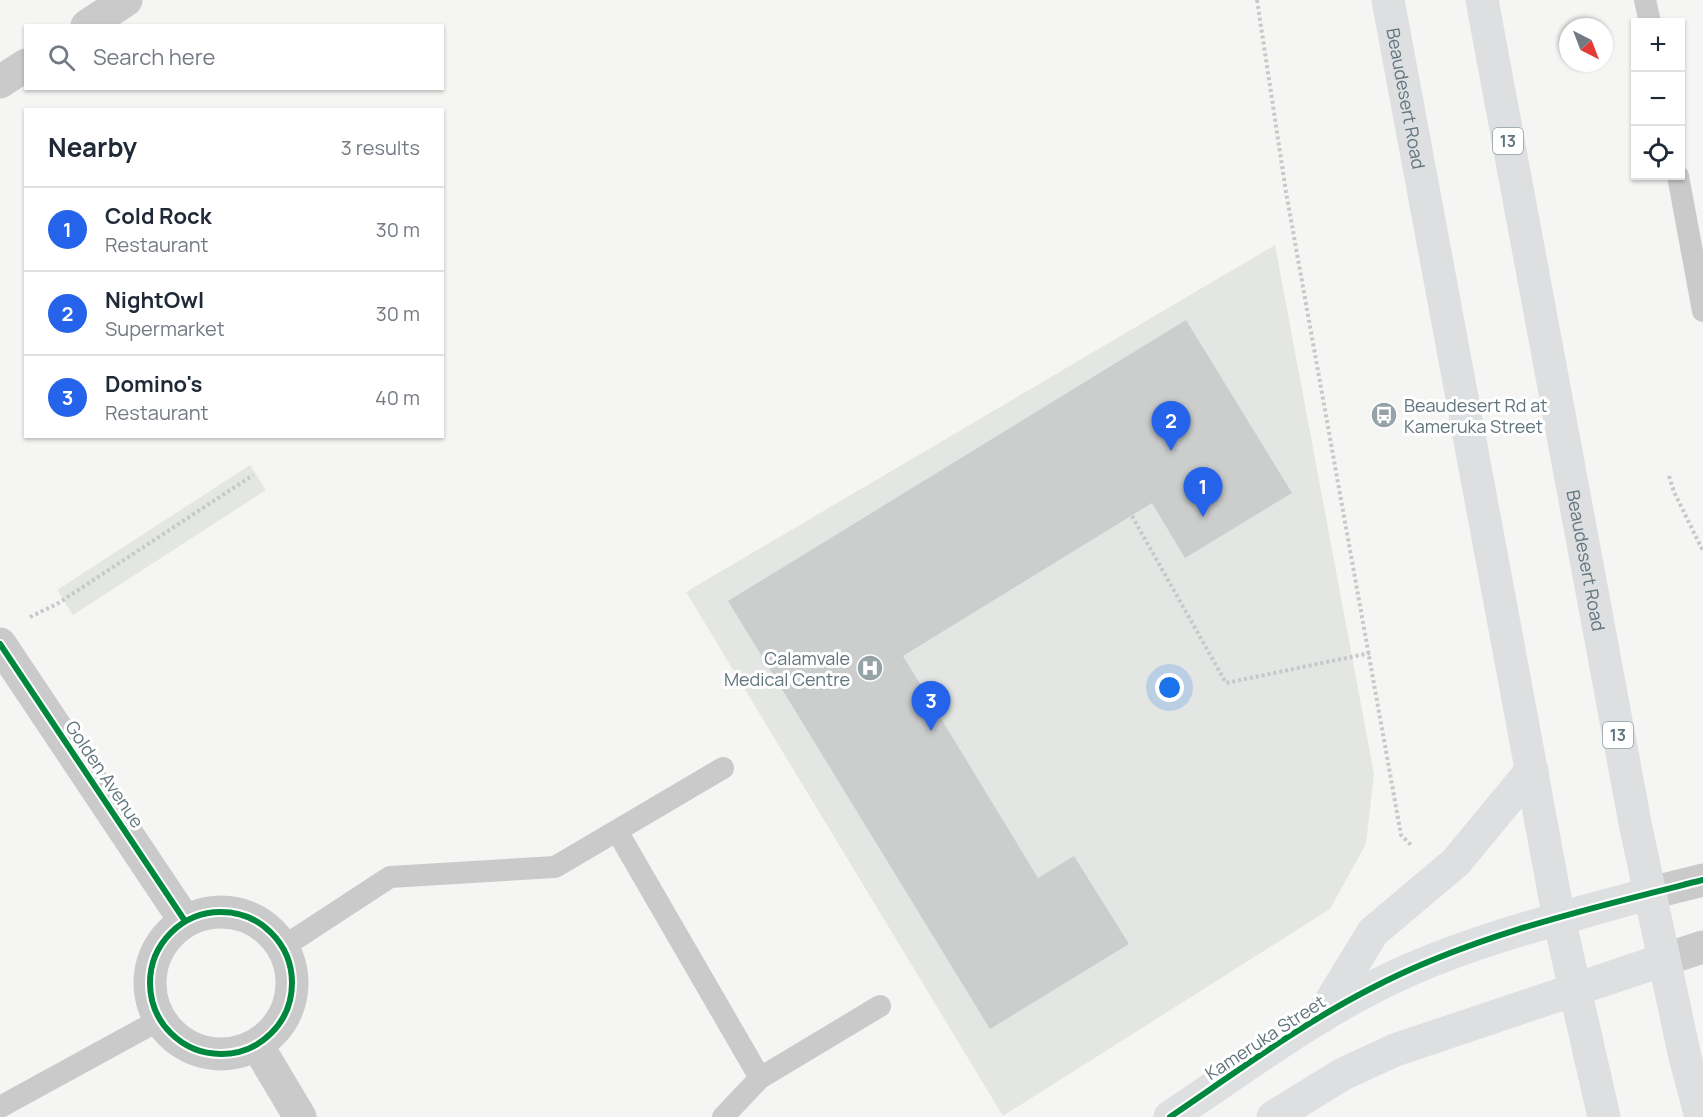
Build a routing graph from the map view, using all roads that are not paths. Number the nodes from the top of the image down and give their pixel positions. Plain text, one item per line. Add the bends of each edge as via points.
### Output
1 (126, 0) edge
2 (1388, 0) edge
3 (1482, 0) edge
4 (1645, 0) edge
5 (1649, 18) edge
6 (90, 24) edge
7 (24, 66) edge
8 (0, 82) edge
9 (1679, 180) edge
10 (1703, 310) edge
11 (0, 644) edge
12 (723, 768) dead end
13 (1532, 770) junction
14 (617, 831) junction
15 (1703, 880) edge
16 (1651, 893) junction
17 (1559, 919) junction
18 (185, 921) junction
19 (283, 947) junction
20 (1703, 947) edge
21 (1663, 960) junction
22 (1575, 990) junction
23 (880, 1005) dead end
24 (1321, 1017) junction
25 (159, 1020) junction
26 (257, 1046) junction
27 (1694, 1046) edge
28 (760, 1078) junction
29 (0, 1107) edge
30 (300, 1117) edge
31 (723, 1117) edge
32 (1170, 1117) edge
33 (1274, 1117) edge
34 (1604, 1117) edge
35 (1701, 1117) edge

1 - 6 street
2 - 13 main road, Beaudesert Road
3 - 16 main road, Beaudesert Road / 13
4 - 5 lane
7 - 8 street
9 - 10 lane
11 - 18 street, Golden Avenue
12 - 14 lane
13 - 17 main road, Beaudesert Road
13 - 24 main road via 1456,862 1373,932
14 - 19 lane via 555,867 390,877
14 - 28 lane
15 - 16 street
16 - 17 main road, Kameruka Street
16 - 21 main road, Beaudesert Road / 13
17 - 22 main road, Beaudesert Road
17 - 24 main road, Kameruka Street via 1500,935 1409,970
18 - 19 street via 228,912 250,917 269,929
18 - 25 street via 168,935 155,954 149,976 150,999
19 - 26 street via 291,968 293,990 287,1012 274,1032
20 - 21 street
21 - 22 main road
21 - 27 main road, Beaudesert Road / 13
22 - 33 main road via 1395,1050 1343,1074
22 - 34 main road, Beaudesert Road
23 - 28 lane
24 - 32 main road, Kameruka Street
25 - 26 street via 173,1037 192,1049 214,1055
25 - 29 lane
26 - 30 street
27 - 35 main road, Beaudesert Road / 13
28 - 31 lane

